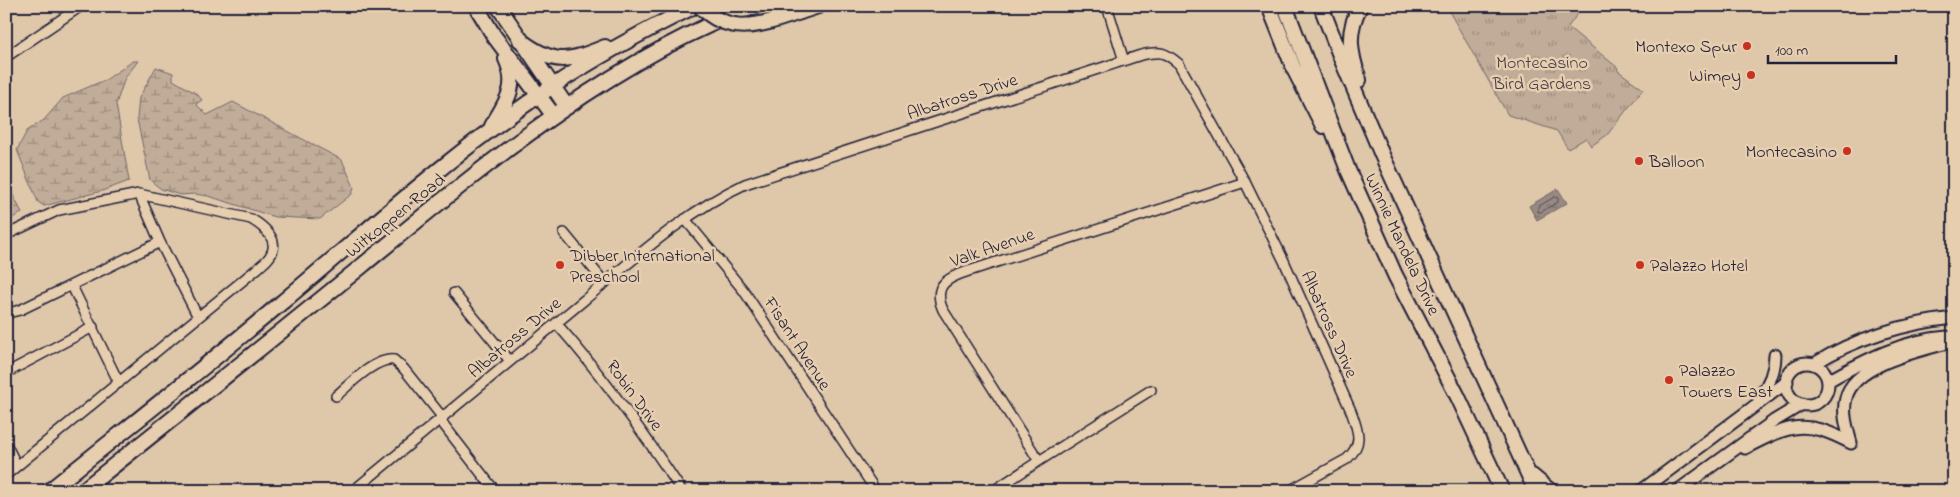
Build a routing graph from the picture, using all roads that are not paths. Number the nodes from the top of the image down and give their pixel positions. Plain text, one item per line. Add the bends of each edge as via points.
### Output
1 (81, 6) edge
2 (476, 6) edge
3 (498, 6) edge
4 (696, 6) edge
5 (700, 6) edge
6 (756, 6) edge
7 (818, 6) edge
8 (1108, 6) edge
9 (1269, 6) edge
10 (1285, 6) edge
11 (1321, 6) edge
12 (1360, 6) edge
13 (648, 29) junction
14 (494, 36) junction
15 (520, 40) junction
16 (6, 56) edge
17 (1124, 61) junction
18 (552, 87) junction
19 (539, 95) junction
20 (567, 107) junction
21 (554, 116) junction
22 (490, 131) junction
23 (1382, 155) junction
24 (1348, 170) junction
25 (1245, 182) junction
26 (139, 194) junction
27 (685, 219) junction
28 (564, 233) dead end
29 (6, 235) edge
30 (160, 242) junction
31 (605, 283) junction
32 (72, 286) junction
33 (454, 293) dead end
34 (6, 309) edge
35 (198, 317) junction
36 (1954, 318) edge
37 (556, 323) junction
38 (93, 327) junction
39 (1954, 336) edge
40 (1954, 341) edge
41 (1775, 355) dead end
42 (510, 361) junction
43 (1814, 364) junction
44 (6, 373) edge
45 (1828, 381) junction
46 (1787, 382) junction
47 (119, 383) junction
48 (1151, 390) dead end
49 (336, 396) dead end
50 (1802, 404) junction
51 (1744, 414) junction
52 (441, 419) junction
53 (6, 444) edge
54 (1718, 460) junction
55 (1039, 461) junction
56 (17, 466) junction
57 (1526, 470) junction
58 (6, 475) edge
59 (49, 491) edge
60 (82, 491) edge
61 (353, 491) edge
62 (495, 491) edge
63 (682, 491) edge
64 (876, 491) edge
65 (993, 491) edge
66 (1289, 491) edge
67 (1502, 491) edge
68 (1536, 491) edge
69 (1550, 491) edge
70 (1641, 491) edge
71 (1676, 491) edge

1 - 16 street
2 - 14 main road
3 - 15 main road
4 - 13 main road, Witkoppen Road
5 - 7 main road, bridge via 722,22 740,26 758,26
6 - 20 main road, Witkoppen Road via 689,34
8 - 17 street
9 - 24 main road via 1294,69
10 - 24 main road, Winnie Mandela Drive
11 - 23 main road, Winnie Mandela Drive
12 - 23 main road via 1351,29 1351,50
13 - 15 main road via 567,59 537,53
13 - 18 main road, Witkoppen Road
14 - 19 main road
14 - 22 main road via 509,65 512,80 511,92
15 - 18 main road
17 - 25 street, Albatross Drive via 1156,52 1168,54 1179,64
17 - 27 street, Albatross Drive via 745,184
18 - 19 main road, Witkoppen Road
18 - 20 main road
19 - 21 main road
19 - 22 main road, Witkoppen Road
20 - 21 main road, Witkoppen Road
21 - 60 main road, Witkoppen Road via 438,203
22 - 59 main road, Witkoppen Road via 216,358
23 - 57 main road, Winnie Mandela Drive
24 - 67 main road, Winnie Mandela Drive via 1395,275
25 - 55 street, Valk Avenue via 951,277 943,283 939,295 943,310
25 - 66 street, Albatross Drive via 1284,261 1358,431 1358,442 1347,459
26 - 29 street via 59,210
26 - 30 street
26 - 35 street via 250,219 263,226 272,237 271,256
27 - 31 street, Albatross Drive
27 - 64 street, Fisant Avenue via 744,291
28 - 31 street
30 - 32 street
30 - 35 street
31 - 37 street, Albatross Drive
32 - 34 street via 20,310 12,312
32 - 38 street
33 - 42 street
35 - 47 street
36 - 43 street via 1894,329
37 - 42 street, Albatross Drive
37 - 63 street, Robin Drive via 615,393
38 - 44 street
38 - 47 street
39 - 45 street via 1894,348
40 - 54 street via 1904,356 1859,376 1846,397 1850,443 1818,428 1805,426 1786,429
41 - 51 street via 1773,373 1765,390
42 - 52 street, Albatross Drive
43 - 45 street via 1825,372
43 - 46 street via 1804,363 1795,368 1788,375
45 - 50 street via 1822,399
46 - 50 street via 1789,394
46 - 51 street
47 - 56 street
48 - 55 street
49 - 52 street via 377,364 394,360
50 - 54 street
51 - 70 street
52 - 61 street, Albatross Drive
52 - 62 street
53 - 56 street
54 - 71 street
55 - 65 street
56 - 58 street
57 - 68 main road, Winnie Mandela Drive
57 - 69 main road

